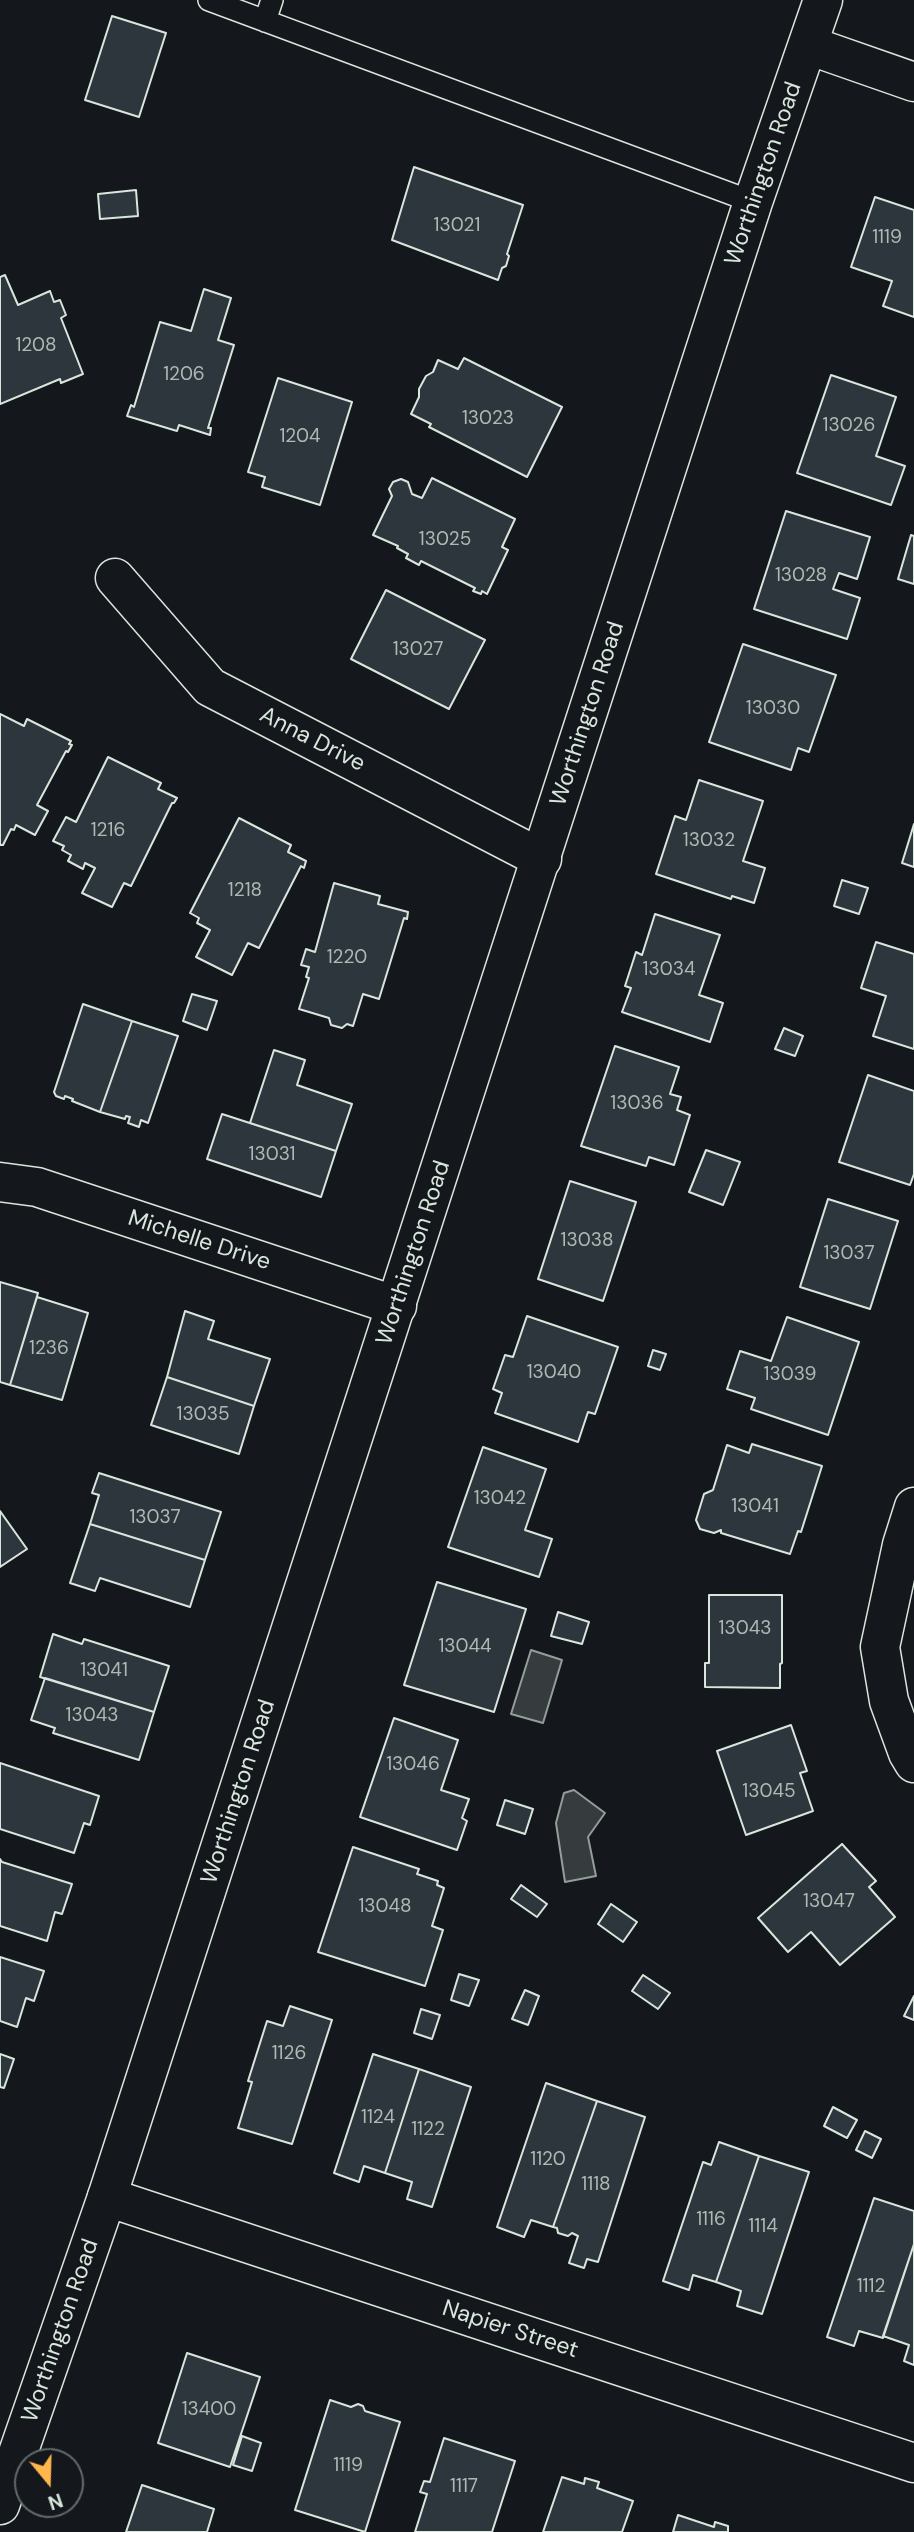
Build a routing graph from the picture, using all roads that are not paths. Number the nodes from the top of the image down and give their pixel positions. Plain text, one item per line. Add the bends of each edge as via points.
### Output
1 (209, 0) edge
2 (272, 0) edge
3 (823, 0) edge
4 (265, 21) junction
5 (808, 45) junction
6 (914, 82) edge
7 (753, 202) junction
8 (116, 578) dead end
9 (542, 859) junction
10 (0, 1182) edge
11 (397, 1307) junction
12 (914, 1507) edge
13 (914, 1763) edge
14 (107, 2197) junction
15 (914, 2463) edge
16 (1, 2497) edge

1 - 4 lane
2 - 4 lane
3 - 5 street, Worthington Road
4 - 7 lane
5 - 6 street
5 - 7 street, Worthington Road
7 - 9 street, Worthington Road
8 - 9 street, Anna Drive via 210,687
9 - 11 street, Worthington Road
10 - 11 street, Michelle Drive via 37,1187
11 - 14 street, Worthington Road
12 - 13 street via 880,1647 889,1702
14 - 15 street, Napier Street
14 - 16 street, Worthington Road

